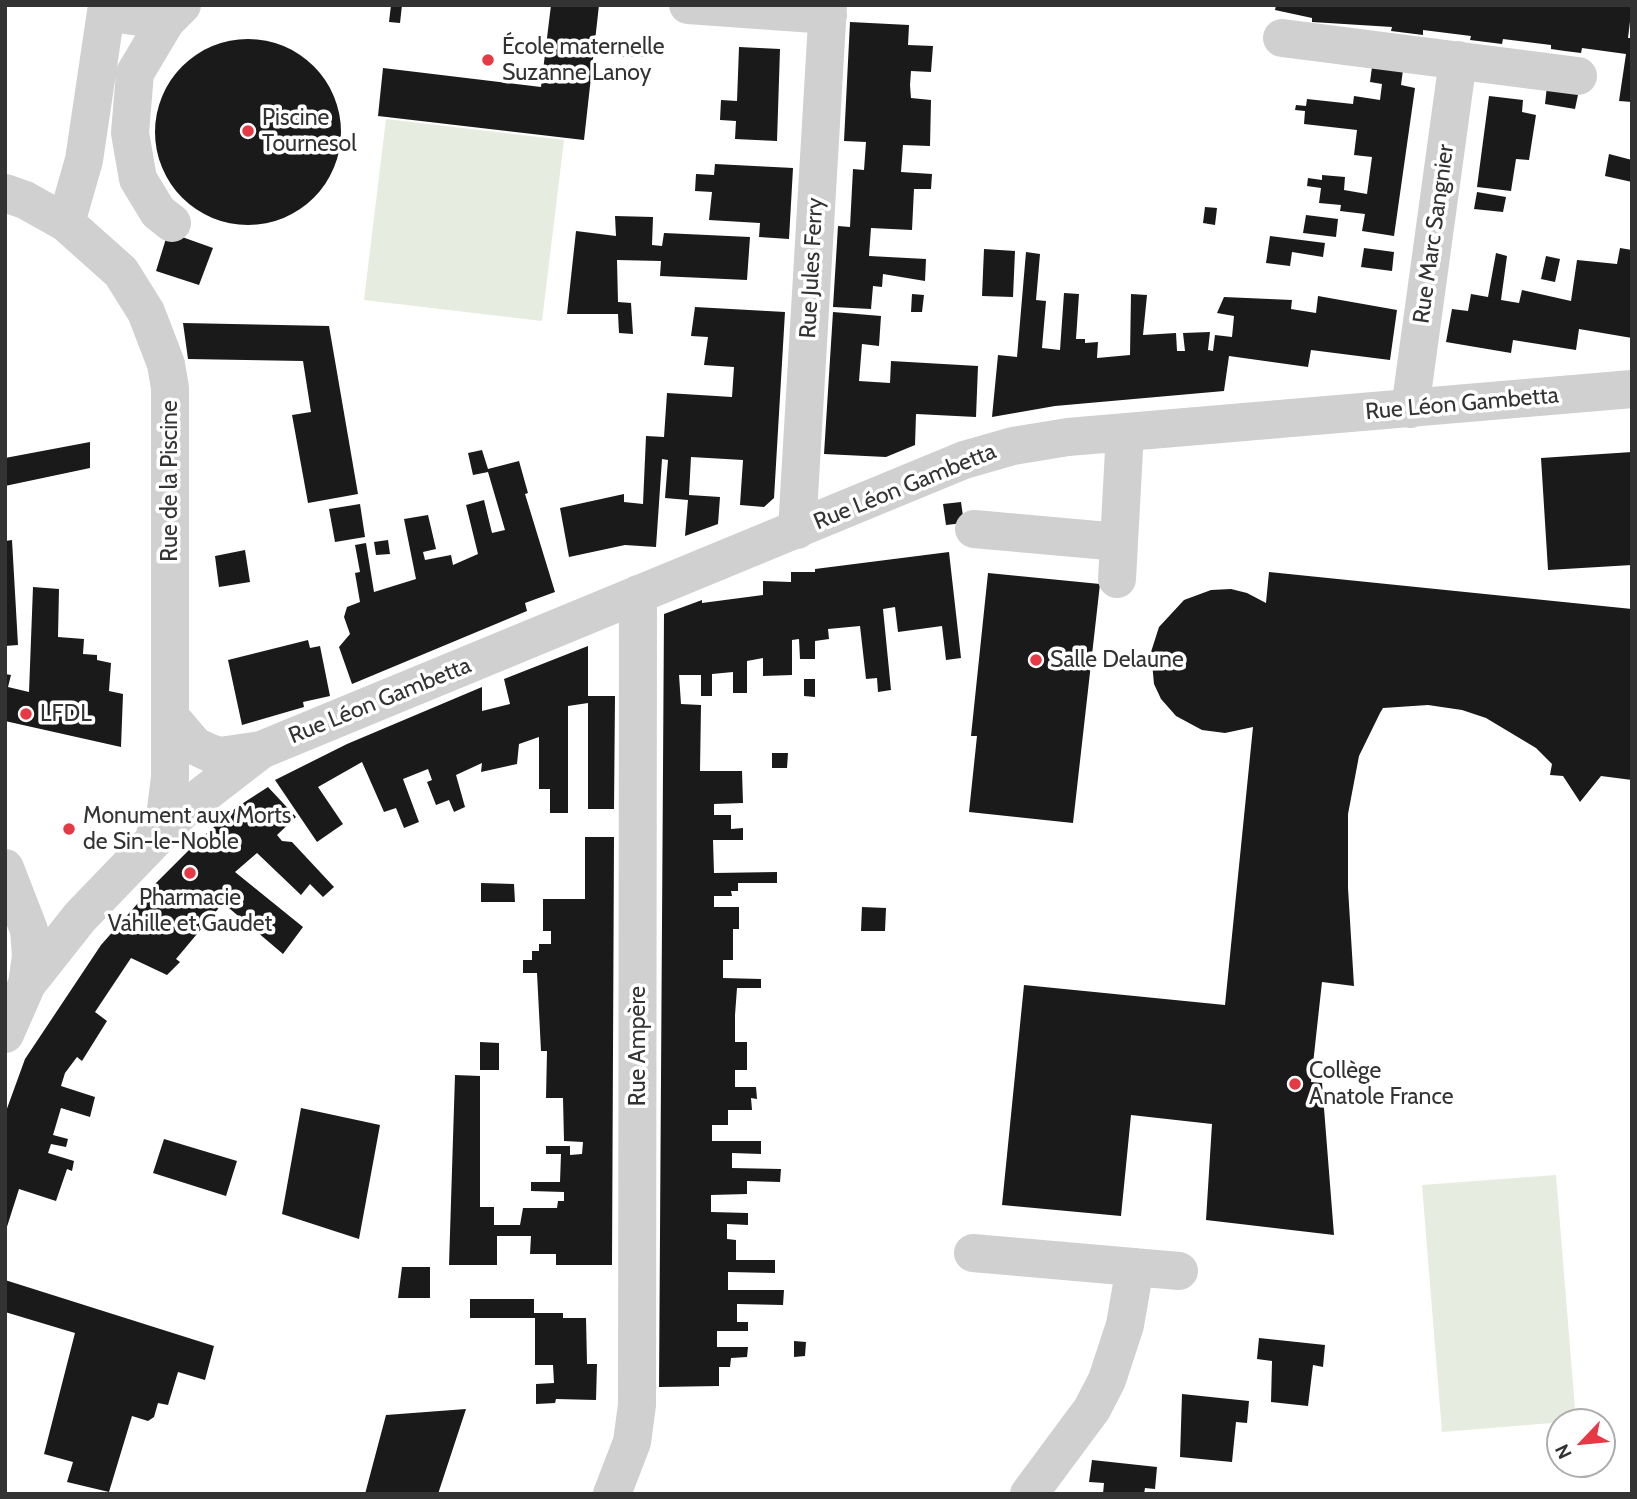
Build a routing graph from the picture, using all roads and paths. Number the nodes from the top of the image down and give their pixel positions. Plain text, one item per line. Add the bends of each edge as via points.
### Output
1 (688, 5) edge
2 (828, 10) edge
3 (174, 13) edge
4 (1282, 38) dead end
5 (1458, 60) junction
6 (1578, 76) dead end
7 (5, 193) edge
8 (66, 223) junction
9 (172, 223) dead end
10 (1632, 389) edge
11 (1410, 408) junction
12 (1125, 432) junction
13 (797, 530) junction
14 (974, 530) dead end
15 (638, 594) junction
16 (172, 719) junction
17 (261, 750) junction
18 (152, 840) junction
19 (8, 891) edge
20 (98, 899) junction
21 (16, 980) edge
22 (5, 1034) edge
23 (973, 1253) dead end
24 (1135, 1267) junction
25 (1179, 1271) dead end
26 (612, 1494) edge
27 (1029, 1494) edge

1 - 2 street
2 - 13 street, Rue Jules Ferry
3 - 8 street via 106,12 84,159
3 - 9 street via 135,74 130,134 138,179 158,212
4 - 5 street
5 - 6 street
5 - 11 street, Rue Marc Sangnier
7 - 8 street, Rue de la Piscine
8 - 16 street, Rue de la Piscine via 105,255 134,290 166,364 170,388
10 - 11 street, Rue Léon Gambetta
11 - 12 street, Rue Léon Gambetta
12 - 13 street, Rue Léon Gambetta via 988,452
12 - 14 street via 1118,560
13 - 15 street, Rue Léon Gambetta
15 - 17 street, Rue Léon Gambetta
15 - 26 street, Rue Ampère via 637,1405 632,1442
16 - 17 street, Rue Léon Gambetta via 195,746 210,753 220,756
16 - 18 street, Rue de la Piscine via 168,802
17 - 18 street, Rue Léon Gambetta
18 - 20 street, Rue Léon Gambetta
19 - 20 street via 63,908
19 - 21 street via 9,947
20 - 21 street, Rue Léon Gambetta
21 - 22 street
23 - 24 street
24 - 25 street
24 - 27 street via 1125,1325 1107,1380 1092,1409

